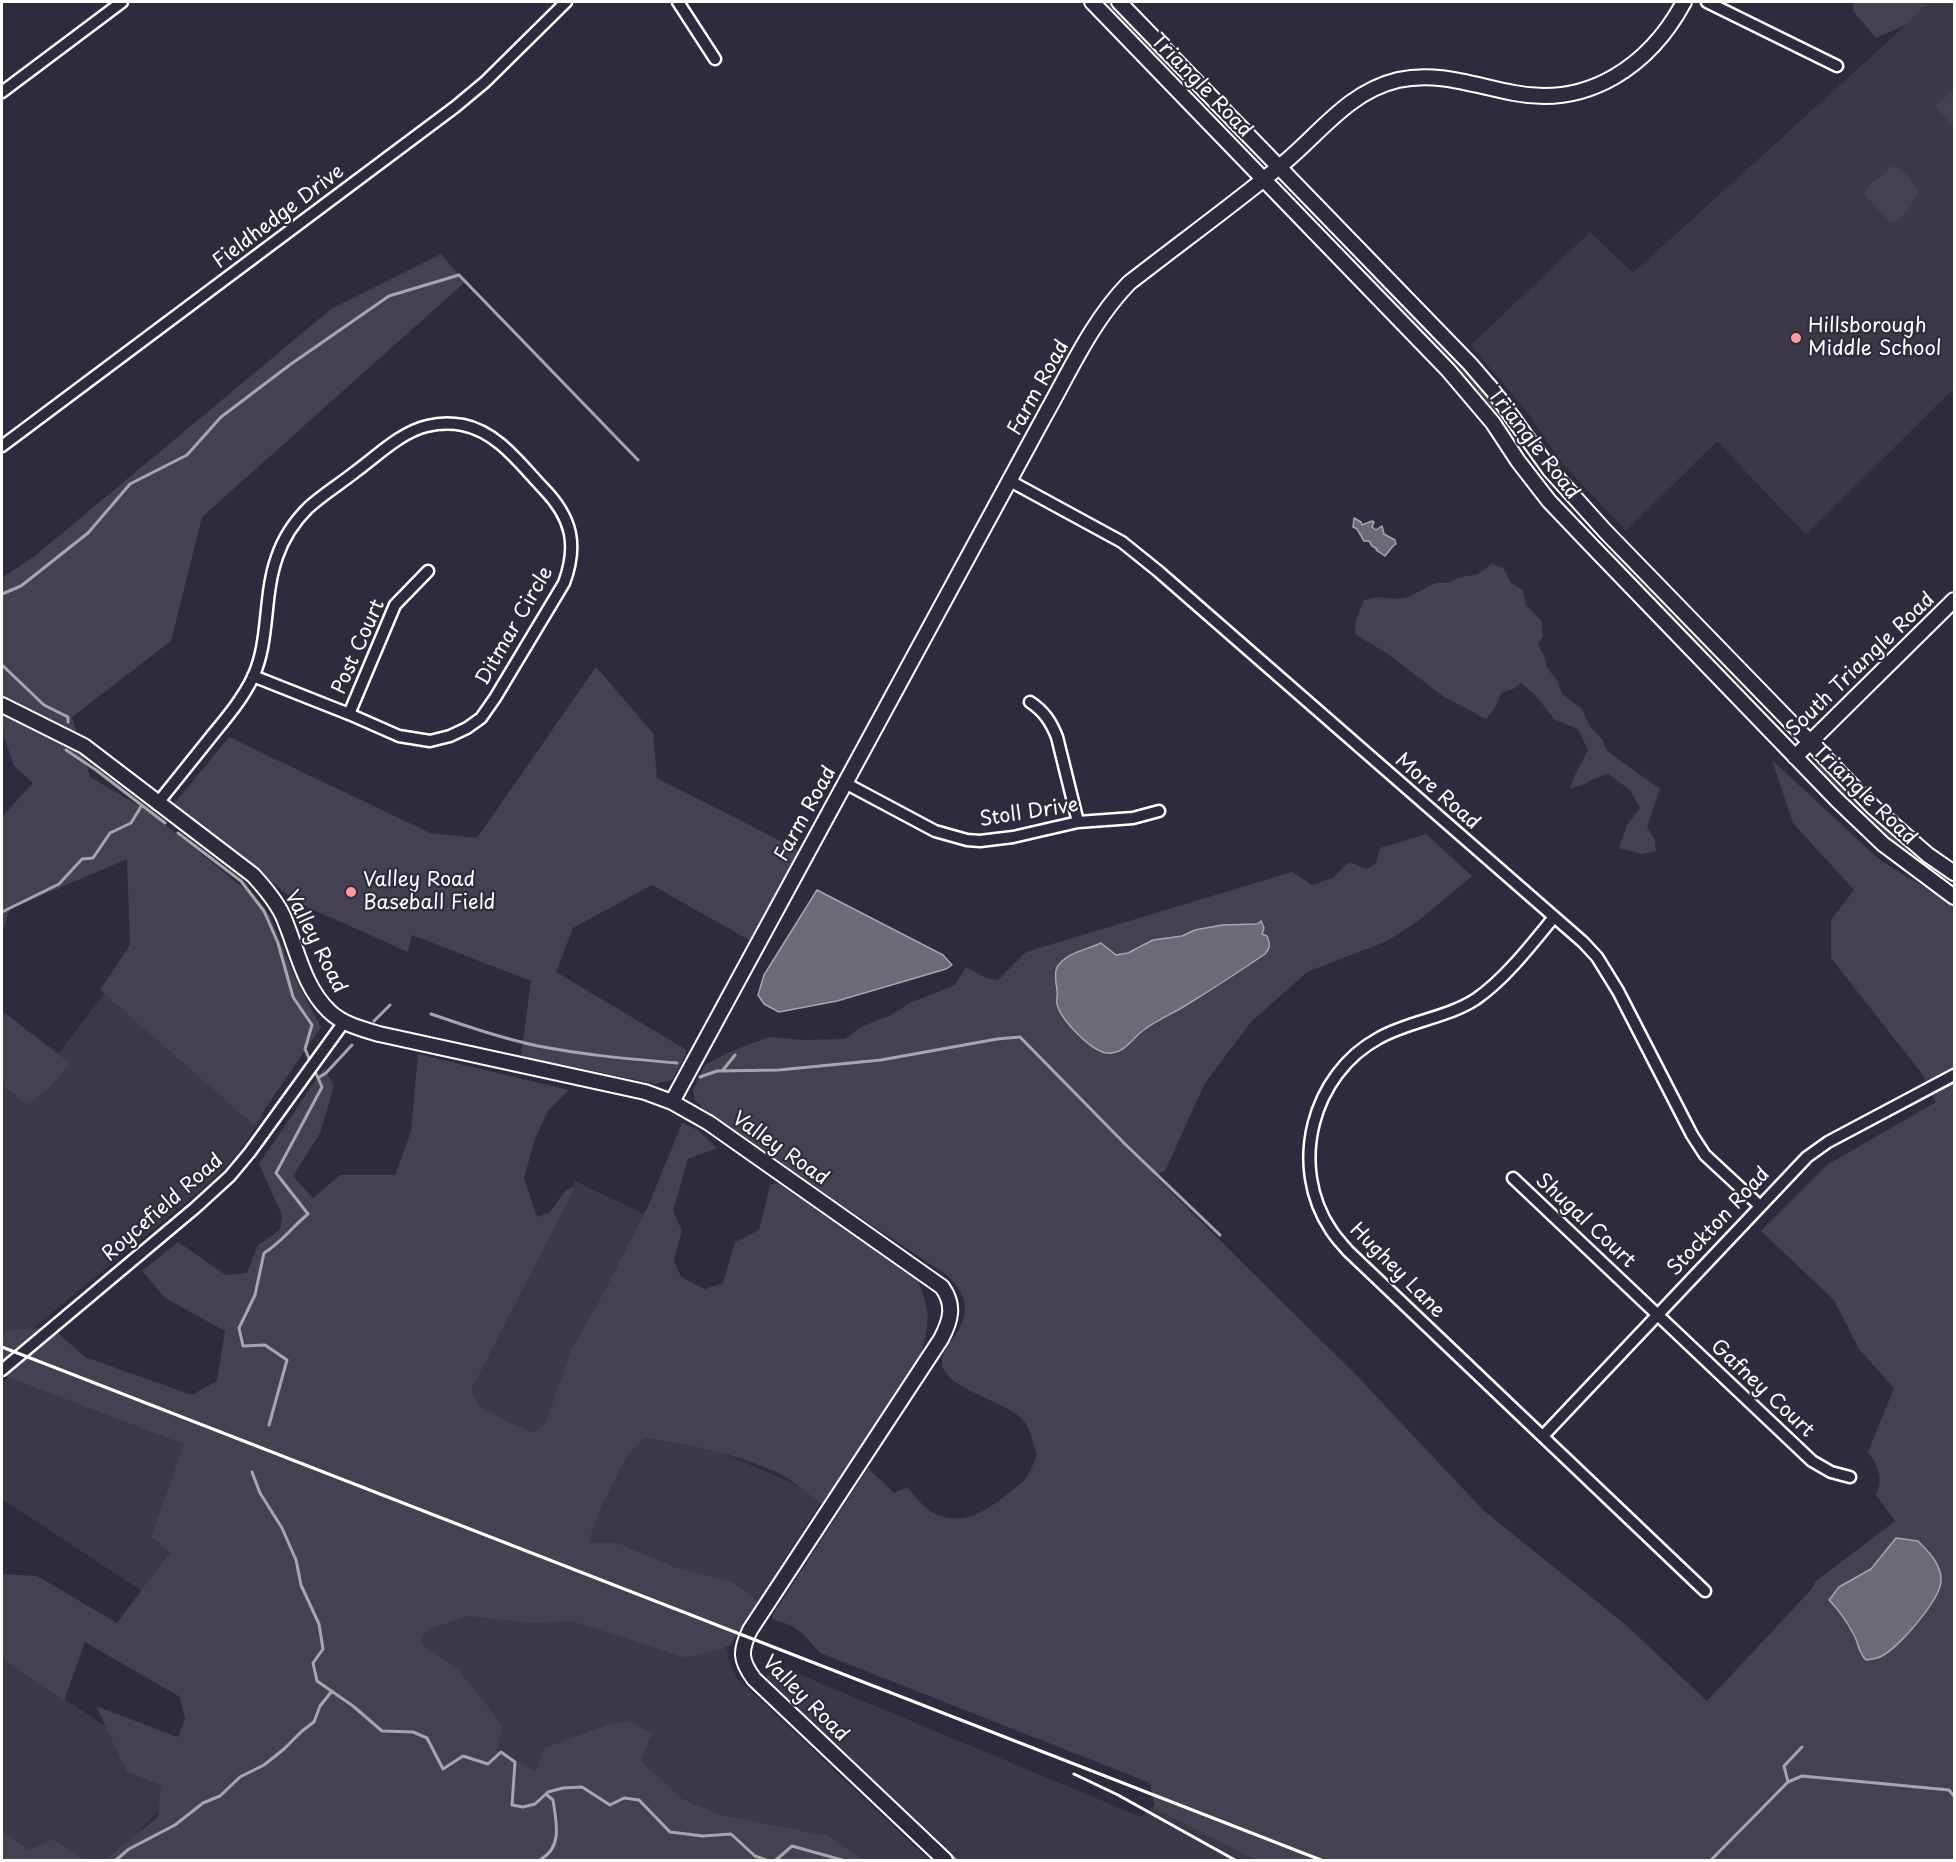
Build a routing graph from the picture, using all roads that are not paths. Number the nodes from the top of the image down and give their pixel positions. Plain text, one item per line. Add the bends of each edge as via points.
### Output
1 (122, 2) edge
2 (566, 2) edge
3 (678, 2) edge
4 (1092, 2) edge
5 (1119, 2) edge
6 (1684, 2) edge
7 (1707, 2) edge
8 (715, 59) dead end
9 (1837, 66) dead end
10 (2, 92) edge
11 (1280, 167) junction
12 (1264, 178) junction
13 (2, 446) edge
14 (1010, 481) junction
15 (428, 571) dead end
16 (1954, 600) edge
17 (253, 676) junction
18 (1030, 702) dead end
19 (2, 705) edge
20 (349, 714) junction
21 (1810, 743) junction
22 (1795, 757) junction
23 (845, 783) junction
24 (158, 804) junction
25 (1159, 811) dead end
26 (1078, 822) junction
27 (1954, 873) edge
28 (1954, 897) edge
29 (1554, 917) junction
30 (344, 1022) junction
31 (1954, 1075) edge
32 (672, 1102) junction
33 (1513, 1178) dead end
34 (1760, 1206) junction
35 (1657, 1315) junction
36 (2, 1370) edge
37 (1543, 1436) junction
38 (1850, 1477) dead end
39 (1705, 1591) dead end
40 (945, 1860) edge

1 - 10 street
2 - 13 street, Fieldhedge Drive via 455,107
3 - 8 street
4 - 12 street, Triangle Road
5 - 11 street, Triangle Road
6 - 11 street, Farm Road via 1644,56 1604,83 1567,94 1531,96 1452,78 1400,80 1353,100
7 - 9 street
11 - 12 street, Farm Road
11 - 21 street, Triangle Road via 1470,364 1571,495
12 - 14 street, Farm Road via 1116,296 1101,315
12 - 22 street, Triangle Road via 1471,396 1558,510
14 - 23 street, Farm Road
14 - 29 street, More Road via 1122,542
15 - 20 street, Post Court via 395,605
16 - 21 street, South Triangle Road
17 - 20 street, Ditmar Circle
17 - 20 street, Ditmar Circle via 276,558 308,508 418,429 444,423 486,433 506,449 563,513 572,552 564,583 495,698 481,718 467,729 440,738 415,740
17 - 24 street, Ditmar Circle via 237,705
18 - 26 street via 1040,708 1055,730
19 - 24 street, Valley Road via 84,746
21 - 22 street, South Triangle Road
21 - 27 street, Triangle Road via 1873,807
22 - 28 street, Triangle Road via 1883,844
23 - 26 street, Stoll Drive via 935,831 967,840 1013,837
23 - 32 street, Farm Road
24 - 30 street, Valley Road via 264,887 283,916 311,985 329,1011
25 - 26 street, Stoll Drive via 1133,818
29 - 34 street, More Road via 1602,965 1705,1155
29 - 37 street, Hughey Lane via 1497,982 1473,1001 1382,1036 1356,1053 1327,1089 1316,1113 1309,1159 1318,1204 1331,1231
30 - 32 street, Valley Road via 379,1034 626,1087
30 - 36 street, Roycefield Road via 230,1176
31 - 34 street, Stockton Road via 1828,1142 1807,1157
32 - 40 street, Valley Road via 709,1123 931,1277 950,1301 951,1315 941,1339 756,1621 742,1657 762,1686
33 - 35 street, Shugal Court
34 - 35 street, Stockton Road
35 - 37 street, Stockton Road
35 - 38 street, Gafney Court via 1812,1461 1830,1472
37 - 39 street, Hughey Lane

